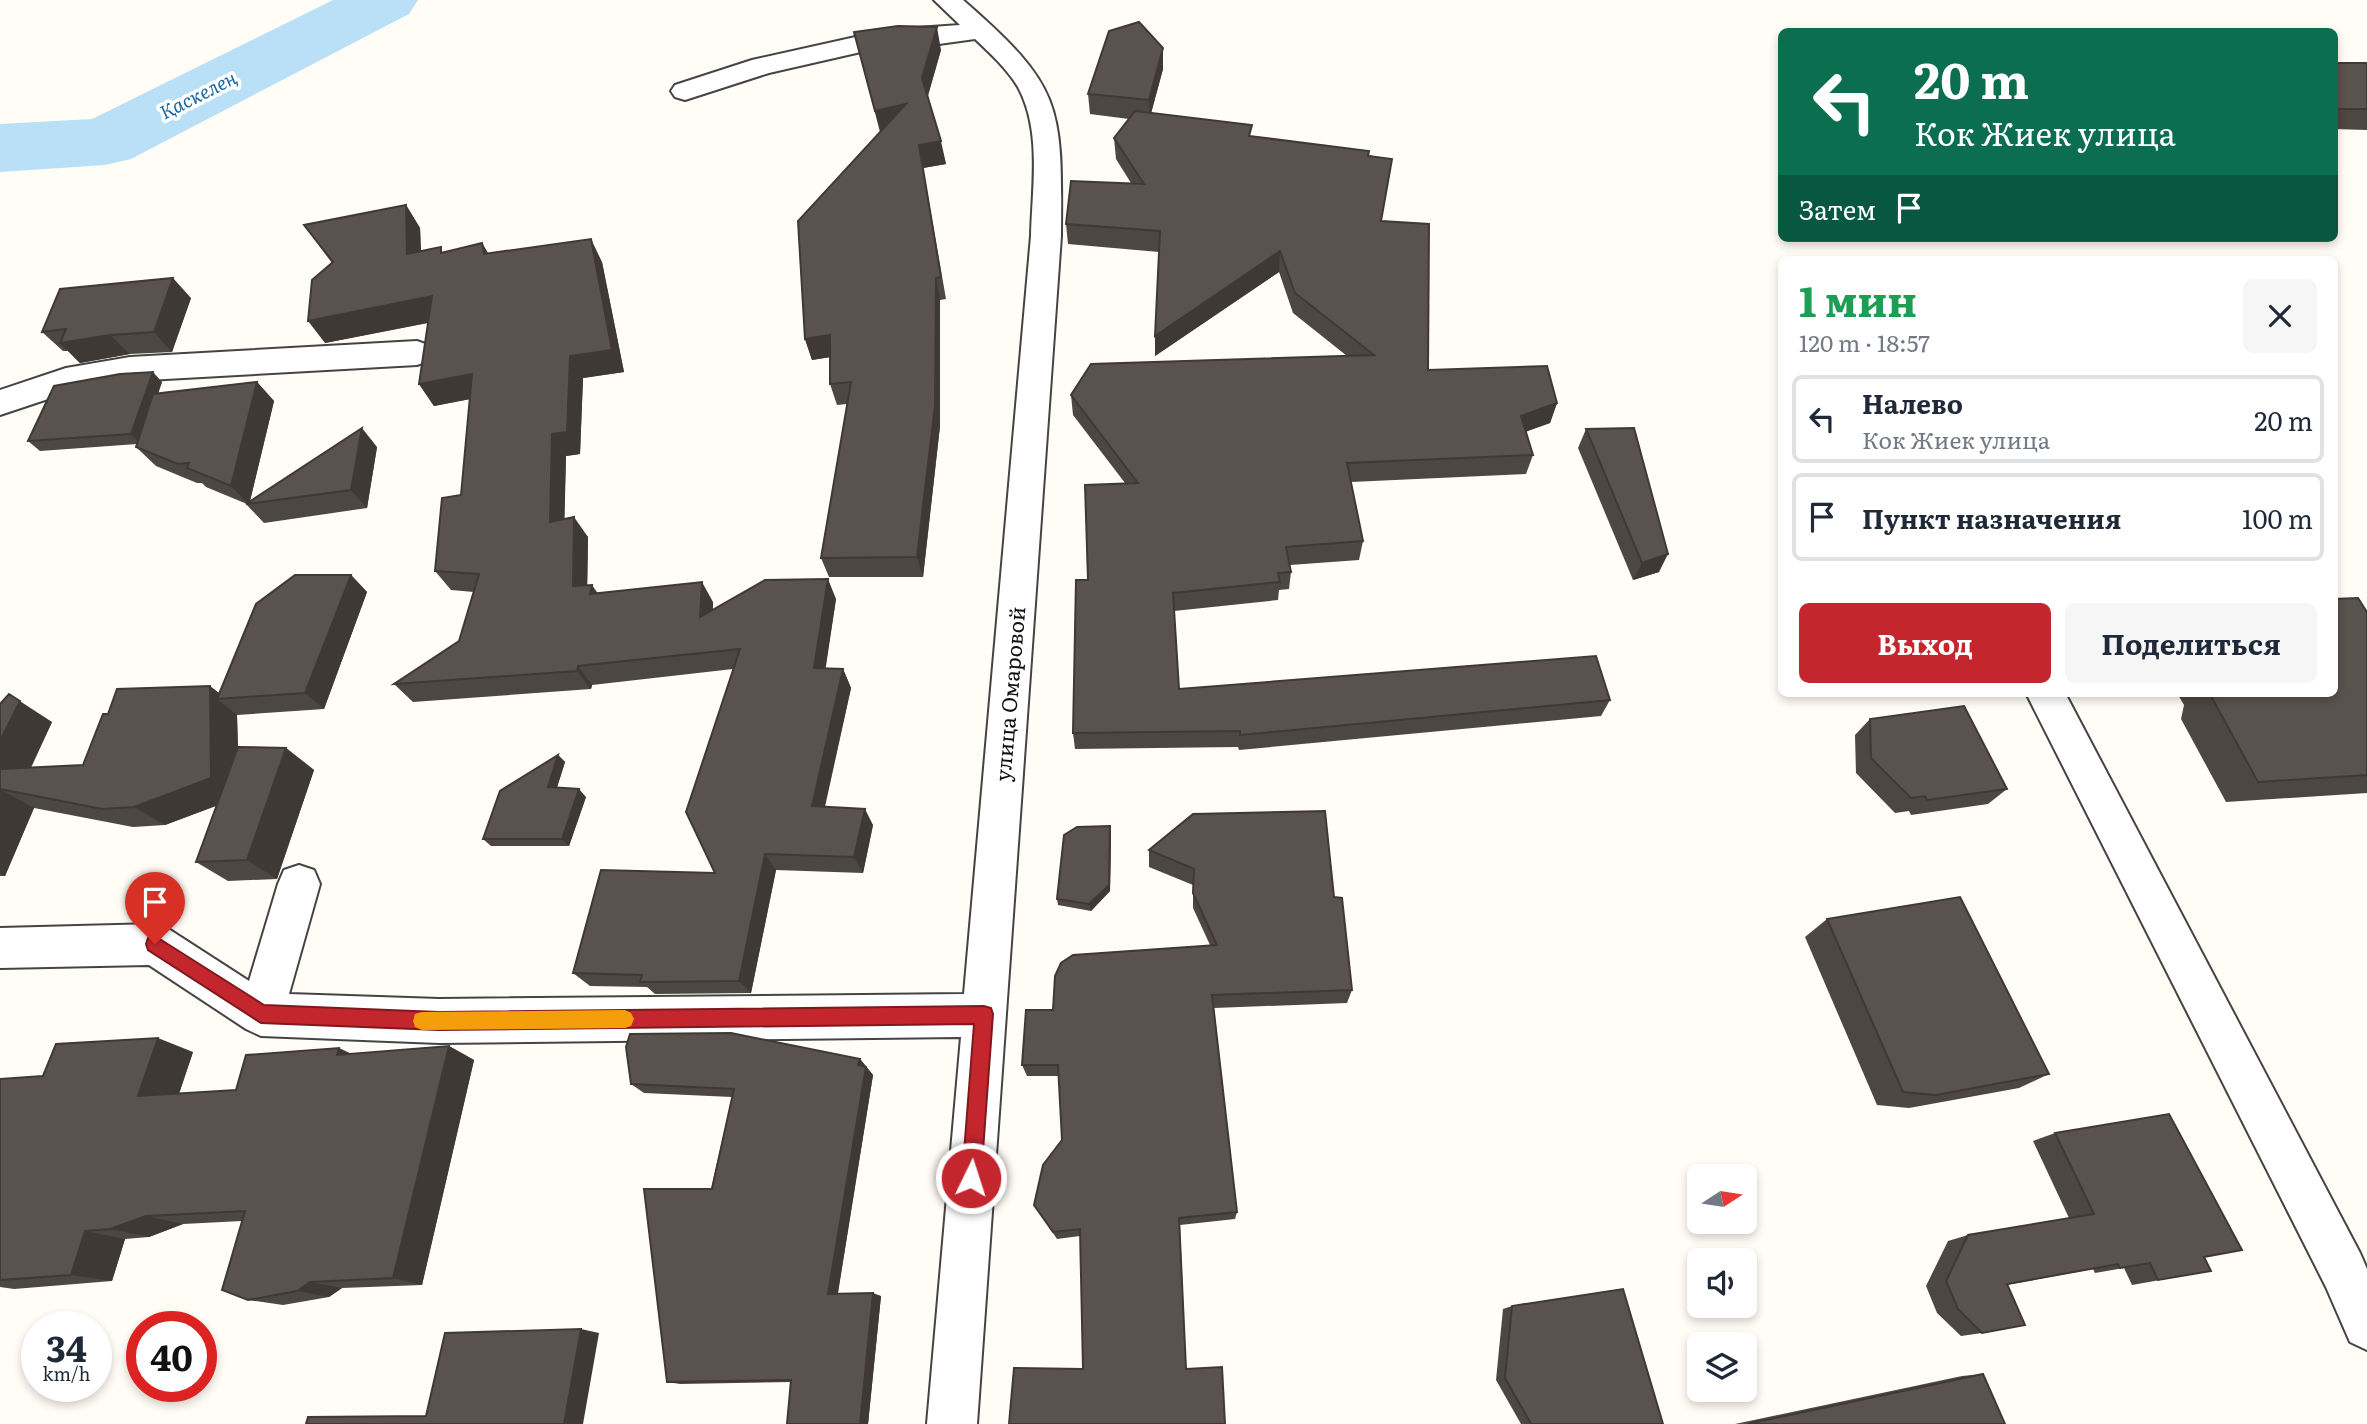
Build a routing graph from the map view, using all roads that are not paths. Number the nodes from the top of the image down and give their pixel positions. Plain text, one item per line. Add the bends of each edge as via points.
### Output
1 (947, 0) edge
2 (980, 30) junction
3 (685, 91) dead end
4 (417, 353) dead end
5 (0, 403) edge
6 (2047, 697) edge
7 (299, 884) dead end
8 (0, 948) edge
9 (261, 1014) junction
10 (984, 1014) junction
11 (2367, 1325) edge
12 (952, 1424) edge

1 - 2 street, улица Омаровой
2 - 3 street via 887,38 762,66
2 - 10 street, улица Омаровой via 1024,75 1037,98 1045,125 1046,224
4 - 5 street via 130,369 66,380
6 - 11 street via 2343,1270
7 - 9 street
8 - 9 street via 155,944
9 - 10 street via 439,1021
10 - 12 street, улица Омаровой

